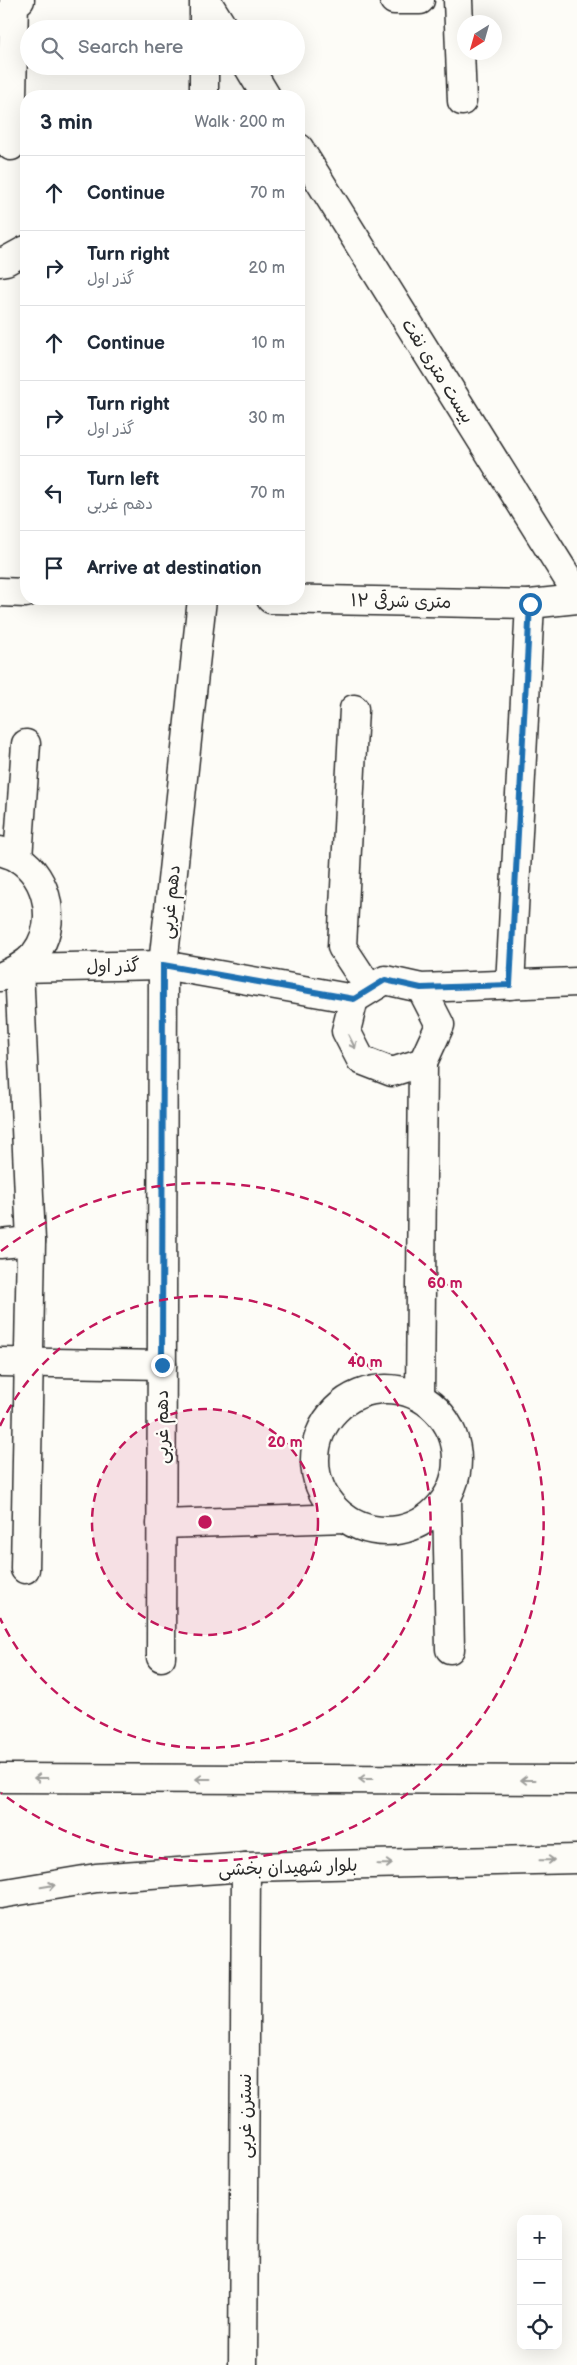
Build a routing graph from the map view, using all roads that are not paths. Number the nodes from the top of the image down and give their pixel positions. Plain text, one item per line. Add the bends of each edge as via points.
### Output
1 (20, 0) edge
2 (205, 0) edge
3 (394, 0) edge
4 (420, 0) edge
5 (458, 0) edge
6 (204, 20) edge
7 (218, 20) edge
8 (204, 75) edge
9 (253, 75) edge
10 (204, 90) edge
11 (262, 90) edge
12 (462, 101) dead end
13 (13, 148) edge
14 (305, 158) edge
15 (20, 254) edge
16 (0, 262) edge
17 (0, 592) edge
18 (20, 593) edge
19 (577, 593) edge
20 (577, 599) edge
21 (305, 600) edge
22 (530, 604) junction
23 (201, 605) edge
24 (354, 710) dead end
25 (26, 744) dead end
26 (9, 854) edge
27 (163, 965) junction
28 (10, 973) edge
29 (577, 982) edge
30 (510, 985) junction
31 (421, 988) junction
32 (362, 993) junction
33 (423, 1062) junction
34 (31, 1241) junction
35 (0, 1244) edge
36 (0, 1362) edge
37 (27, 1363) junction
38 (162, 1365) junction
39 (420, 1397) junction
40 (446, 1499) junction
41 (345, 1518) junction
42 (161, 1524) junction
43 (24, 1569) dead end
44 (450, 1649) dead end
45 (161, 1657) dead end
46 (0, 1778) edge
47 (577, 1780) edge
48 (577, 1859) edge
49 (246, 1867) junction
50 (0, 1894) edge
51 (243, 2365) edge

1 - 13 street via 14,0
2 - 6 street
2 - 7 street
3 - 4 street
5 - 12 street
8 - 10 street
9 - 11 street
14 - 19 street, بیست متری نفت
15 - 16 street
17 - 18 street
20 - 22 street, ۱۲ متری شرقی
21 - 22 street, ۱۲ متری شرقی
22 - 30 street
23 - 27 street, دهم غربی
24 - 32 street via 342,947
25 - 26 street
26 - 28 street via 34,872 44,891 48,912 45,934 35,953
27 - 28 street, گذر اول
27 - 32 street, گذر اول
27 - 38 street, دهم غربی
28 - 34 street
29 - 30 street
30 - 31 street
31 - 32 street via 385,980
31 - 33 street via 440,1024
32 -> 33 street via 346,1031 361,1060 392,1072
33 - 39 street
34 - 35 street
34 - 37 street
36 - 37 street
37 - 38 street
37 - 43 street
38 - 42 street, دهم غربی
39 - 40 street via 439,1412 452,1431 458,1454 456,1478
39 - 41 street via 398,1389 374,1390 352,1397 328,1419 320,1432 315,1456 318,1480 328,1501
40 - 41 street via 431,1516 411,1528 388,1532 366,1528
40 - 44 street
41 - 42 street
42 - 45 street, دهم غربی
47 -> 46 street
49 -> 48 street, بلوار شهیدان بخشی
50 -> 49 street, بلوار شهیدان بخشی via 96,1878
49 - 51 street, نسترن غربی

